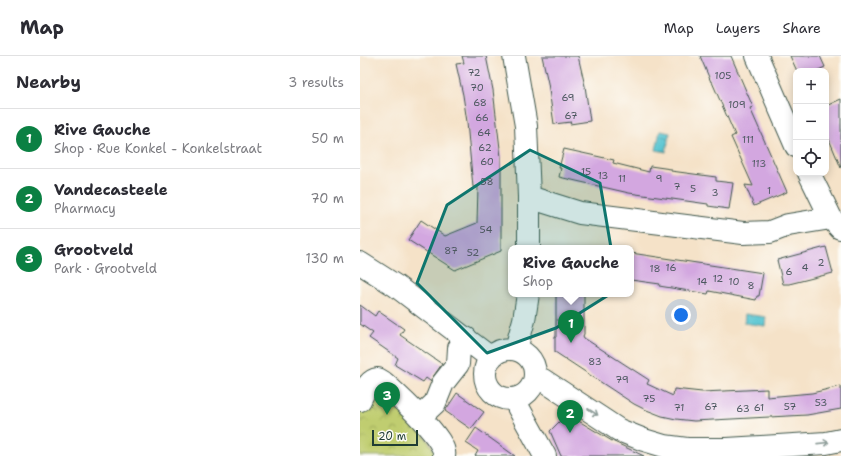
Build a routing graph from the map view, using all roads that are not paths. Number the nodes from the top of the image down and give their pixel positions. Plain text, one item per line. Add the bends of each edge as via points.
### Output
1 (514, 56) edge
2 (757, 56) edge
3 (793, 140) edge
4 (811, 176) edge
5 (821, 196) junction
6 (529, 197) junction
7 (580, 213) junction
8 (529, 222) junction
9 (836, 224) edge
10 (788, 225) junction
11 (529, 245) edge
12 (360, 263) edge
13 (528, 297) edge
14 (466, 338) junction
15 (516, 349) junction
16 (491, 358) junction
17 (535, 378) junction
18 (517, 399) junction
19 (360, 400) edge
20 (420, 417) junction
21 (841, 440) edge
22 (444, 456) edge
23 (545, 456) edge

1 - 6 street via 526,126
2 - 3 street
4 - 5 street
5 - 9 street
5 - 10 street
6 - 7 street
6 - 8 street
7 - 8 street
7 - 10 street via 743,233 770,232
8 - 11 street
9 - 10 street
12 - 14 street via 396,286
13 - 15 street
14 - 16 street
14 - 20 street via 459,348 458,364 443,383 435,403
15 - 16 street via 502,350
15 - 17 street via 523,352 533,363 536,370
16 - 18 street via 485,372 489,388 501,398
17 - 18 street via 529,391
17 -> 21 street via 543,380 619,430 664,446 727,449
18 - 23 street via 518,407
19 - 20 street via 370,382 378,379
20 - 22 street via 445,449

